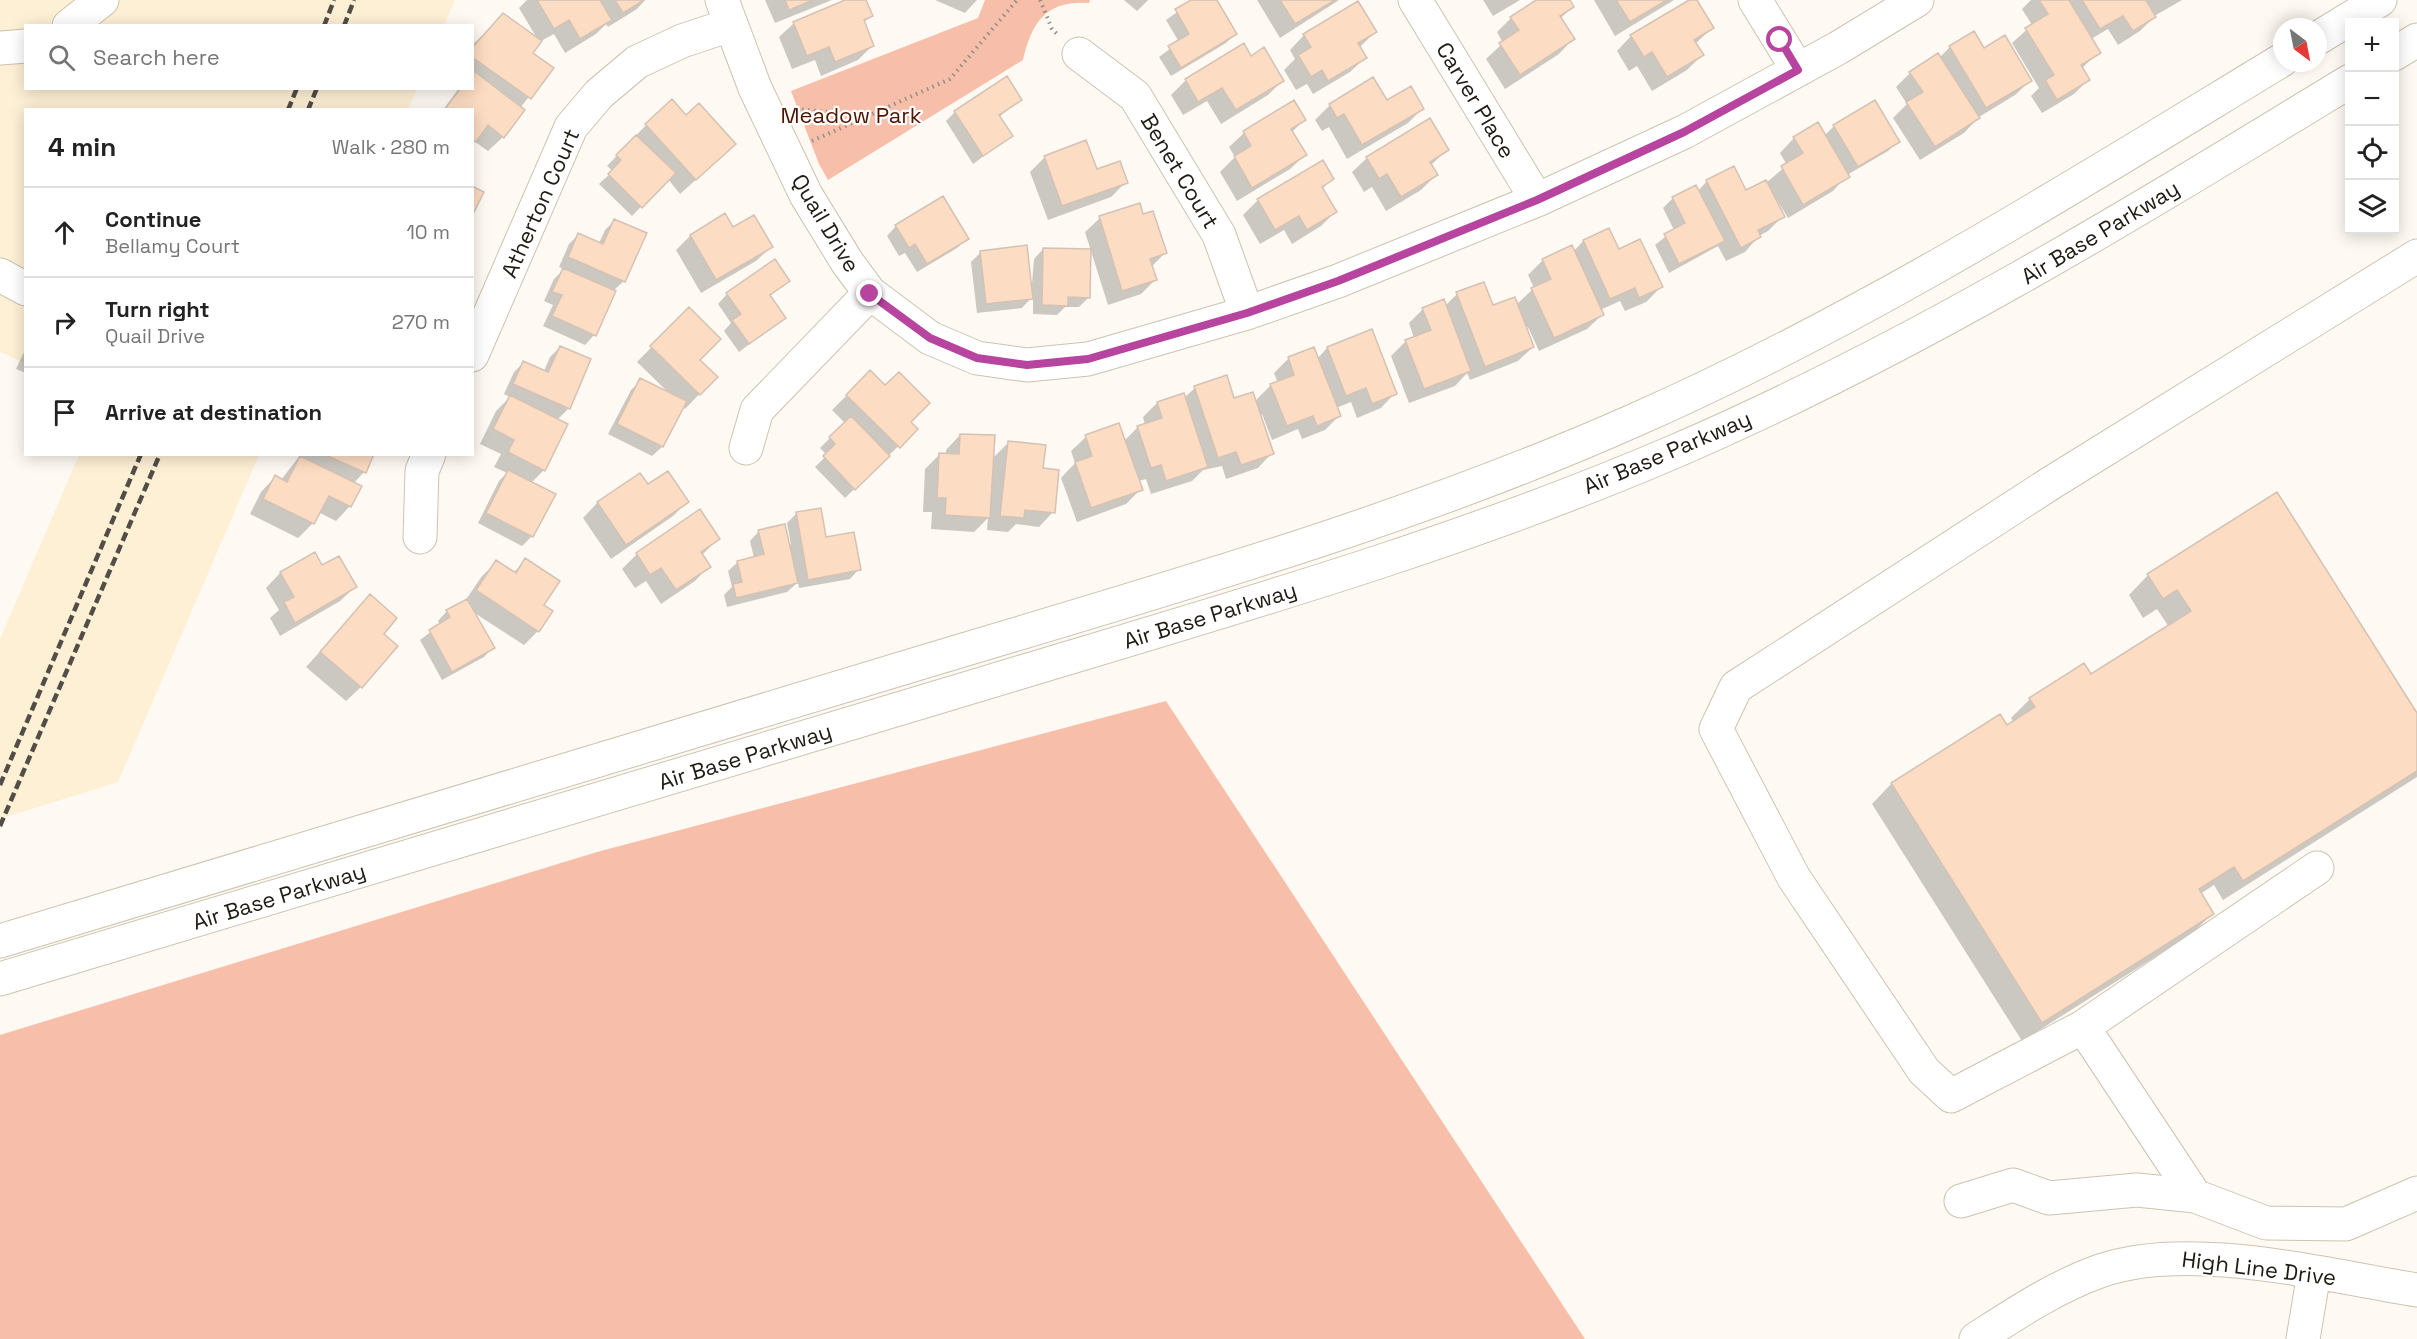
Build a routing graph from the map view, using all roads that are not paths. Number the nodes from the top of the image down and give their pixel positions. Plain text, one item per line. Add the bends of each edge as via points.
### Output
1 (102, 0) edge
2 (1416, 0) edge
3 (1755, 0) edge
4 (1917, 0) edge
5 (2380, 0) edge
6 (726, 12) edge
7 (72, 24) edge
8 (2327, 32) edge
9 (2417, 40) edge
10 (24, 46) edge
11 (0, 48) edge
12 (2399, 51) edge
13 (1079, 54) road end
14 (2273, 65) edge
15 (1798, 70) junction
16 (2345, 83) edge
17 (1537, 200) junction
18 (2417, 256) edge
19 (0, 275) edge
20 (24, 288) edge
21 (870, 294) junction
22 (1247, 313) junction
23 (474, 350) edge
24 (746, 448) dead end
25 (428, 456) edge
26 (420, 537) dead end
27 (2317, 868) dead end
28 (0, 941) edge
29 (0, 979) edge
30 (2083, 1027) junction
31 (2417, 1193) edge
32 (2195, 1196) junction
33 (1961, 1202) dead end
34 (2314, 1273) junction
35 (2417, 1290) edge
36 (1976, 1339) edge
37 (2302, 1339) edge

1 - 7 main road
2 - 17 main road, Carver Place
3 - 15 main road
4 - 15 main road, Quail Drive
5 - 8 main road
6 - 21 main road, Quail Drive via 755,88 806,195
6 - 23 main road, Atherton Court via 682,41 637,62 599,94 571,127
9 - 12 main road
10 - 11 main road
13 - 22 main road, Benet Court via 1134,96 1220,235
14 - 28 main road, Air Base Parkway via 1978,244 1837,322 1637,419 1486,482 1265,559
15 - 17 main road, Quail Drive via 1684,132
16 - 29 main road, Air Base Parkway via 2006,288 1863,365 1672,453 1502,520 1279,594
17 - 22 main road, Quail Drive via 1338,281
18 - 30 main road via 2084,463 1736,687 1716,729 1794,878 1924,1071 1952,1096
19 - 20 main road
21 - 22 main road, Quail Drive via 930,338 977,358 1027,365 1088,359
21 - 24 main road via 757,410
25 - 26 main road via 422,471
27 - 30 main road
30 - 32 main road
31 - 32 main road via 2346,1224 2266,1223
32 - 33 main road via 2137,1190 2049,1198 2013,1185
34 - 35 main road, High Line Drive
34 - 36 main road, High Line Drive via 2227,1260 2145,1260 2066,1284
34 - 37 main road

